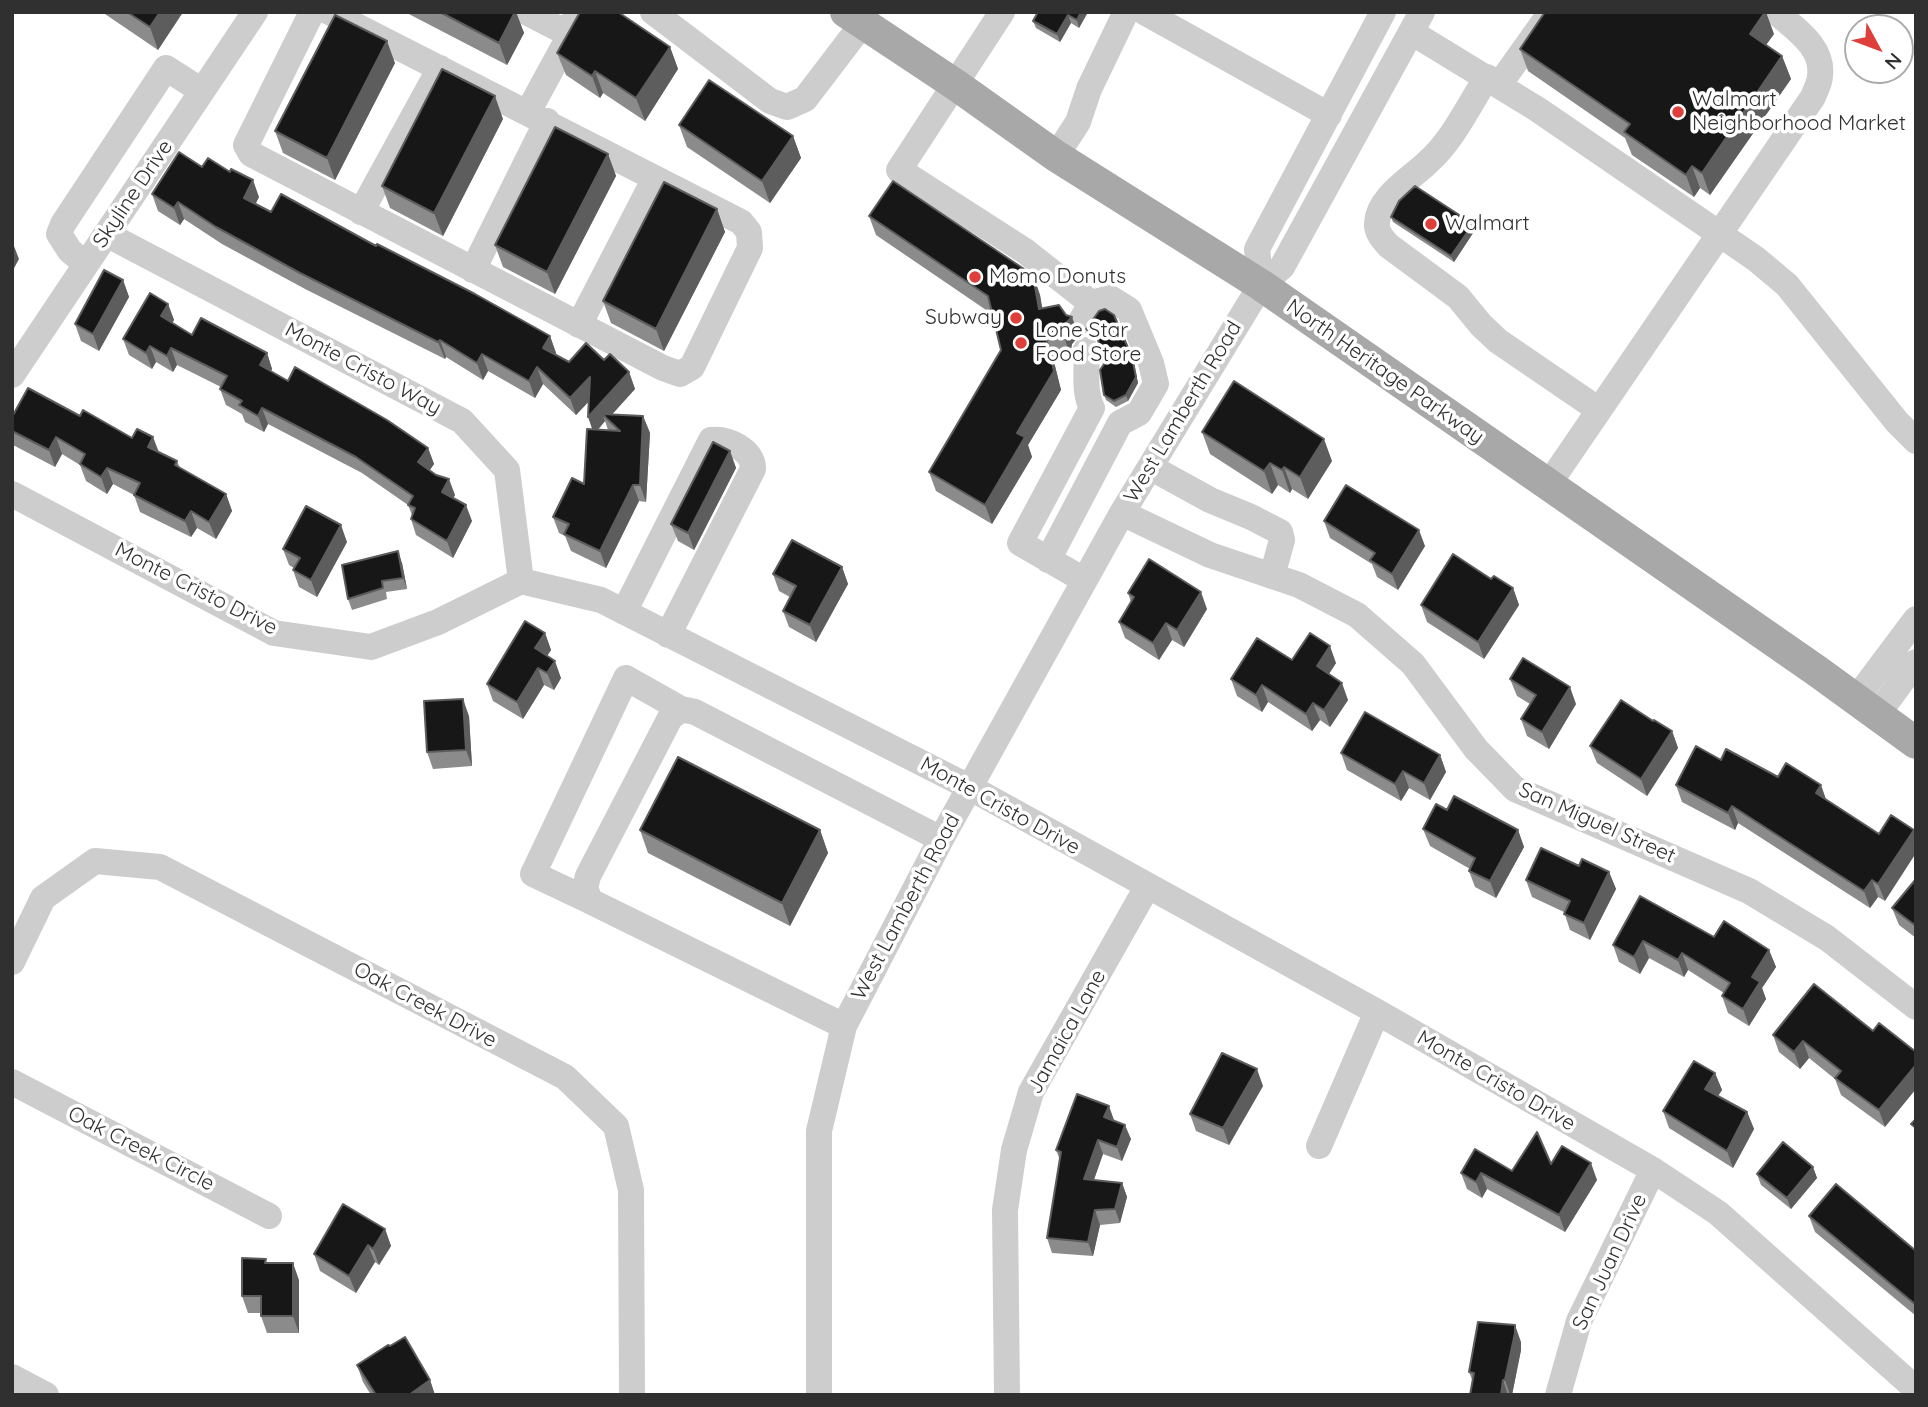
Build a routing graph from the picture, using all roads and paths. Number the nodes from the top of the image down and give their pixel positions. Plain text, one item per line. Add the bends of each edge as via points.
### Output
1 (255, 12) edge
2 (312, 12) edge
3 (329, 12) edge
4 (526, 12) edge
5 (653, 12) edge
6 (1002, 12) edge
7 (1126, 12) edge
8 (1144, 12) edge
9 (1383, 12) edge
10 (1550, 12) edge
11 (1776, 12) edge
12 (580, 17) edge
13 (855, 18) edge
14 (1417, 22) edge
15 (440, 68) junction
16 (1493, 81) junction
17 (956, 85) junction
18 (202, 91) junction
19 (1328, 116) junction
20 (537, 117) junction
21 (1056, 156) junction
22 (655, 177) junction
23 (361, 212) junction
24 (1719, 233) junction
25 (106, 234) junction
26 (86, 264) junction
27 (472, 270) junction
28 (1261, 285) junction
29 (579, 325) junction
30 (20, 349) edge
31 (1093, 363) dead end
32 (1147, 370) junction
33 (12, 375) edge
34 (1191, 400) junction
35 (1092, 408) junction
36 (1599, 410) junction
37 (1120, 423) junction
38 (1916, 441) edge
39 (1150, 467) junction
40 (1549, 485) junction
41 (12, 494) edge
42 (1122, 513) junction
43 (1048, 559) junction
44 (1272, 576) junction
45 (1084, 580) junction
46 (521, 581) junction
47 (624, 612) junction
48 (1916, 619) edge
49 (668, 635) junction
50 (1916, 662) edge
51 (1866, 707) junction
52 (681, 709) junction
53 (1916, 743) edge
54 (969, 787) junction
55 (941, 839) junction
56 (1147, 887) junction
57 (590, 901) junction
58 (12, 962) edge
59 (1916, 1007) edge
60 (1377, 1013) junction
61 (845, 1026) junction
62 (12, 1082) edge
63 (1319, 1146) dead end
64 (1653, 1170) junction
65 (270, 1216) dead end
66 (12, 1377) edge
67 (1916, 1389) edge
68 (46, 1395) edge
69 (632, 1395) edge
70 (819, 1395) edge
71 (1007, 1395) edge
72 (1559, 1395) edge

1 - 18 street, Skyline Drive
2 - 23 street via 246,145 258,159
3 - 15 street
4 - 12 street via 561,30
5 - 13 street via 770,101 787,107 805,99
6 - 17 street
7 - 21 street via 1078,122
8 - 19 street
9 - 19 street
10 - 16 street
11 - 24 street via 1808,40 1819,57 1821,76 1813,97
12 - 20 street
13 - 17 main road, North Heritage Parkway
14 - 16 street
14 - 28 street, West Lamberth Road via 1282,267
15 - 20 street
15 - 23 street
16 - 24 street
16 - 36 street via 1431,160 1405,180 1382,209 1377,224 1381,238 1458,297 1498,341
17 - 21 main road, North Heritage Parkway
17 - 32 street via 899,170 1025,251 1086,312 1110,298 1129,310
18 - 25 street, Skyline Drive
18 - 26 street via 166,68 63,224 59,234
19 - 28 street via 1257,249
20 - 22 street
20 - 27 street
21 - 28 main road, North Heritage Parkway
22 - 29 street
22 - 29 street via 741,222 749,232 750,248 692,367 680,374 663,368
23 - 27 street
24 - 36 street
24 - 38 street via 1787,285
25 - 26 street, Skyline Drive
25 - 46 street, Monte Cristo Way via 462,421 507,470
26 - 30 street, Skyline Drive
27 - 29 street
28 - 34 street, West Lamberth Road
28 - 40 main road, North Heritage Parkway
30 - 33 street, Skyline Drive
31 - 35 street via 1086,396
32 - 34 street
32 - 37 street via 1139,413
34 - 39 street, West Lamberth Road
35 - 37 street
35 - 43 street via 1020,543
36 - 40 street
37 - 43 street
39 - 42 street, West Lamberth Road
39 - 44 street via 1279,532 1282,540
40 - 51 main road, North Heritage Parkway
41 - 46 street, Monte Cristo Drive via 274,633 371,647 438,622
42 - 44 street, San Miguel Street via 1210,555
42 - 45 street, West Lamberth Road
43 - 45 street
44 - 59 street, San Miguel Street via 1357,615 1413,664 1476,749 1515,789 1749,891 1827,938
45 - 54 street, West Lamberth Road
46 - 47 street, Monte Cristo Drive via 601,600
47 - 49 street, Monte Cristo Drive
47 - 49 street via 710,440 720,439 748,453 752,469
48 - 51 street
49 - 54 street, Monte Cristo Drive
50 - 51 street
51 - 53 main road, North Heritage Parkway
52 - 55 street via 695,712
52 - 57 street via 670,718 588,876 584,888
52 - 57 street via 626,678 538,862 533,874
54 - 55 street, West Lamberth Road
54 - 56 street, Monte Cristo Drive
55 - 61 street, West Lamberth Road
56 - 60 street, Monte Cristo Drive
56 - 71 street, Jamaica Lane via 1031,1092 1014,1150 1005,1210
57 - 61 street
58 - 69 street, Oak Creek Drive via 43,898 95,861 160,867 565,1077 616,1126 631,1190
60 - 63 street
60 - 64 street, Monte Cristo Drive
61 - 70 street, West Lamberth Road via 819,1132
62 - 65 street, Oak Creek Circle
64 - 67 street, Monte Cristo Drive via 1718,1213
64 - 72 street, San Juan Drive via 1579,1321
66 - 68 street

